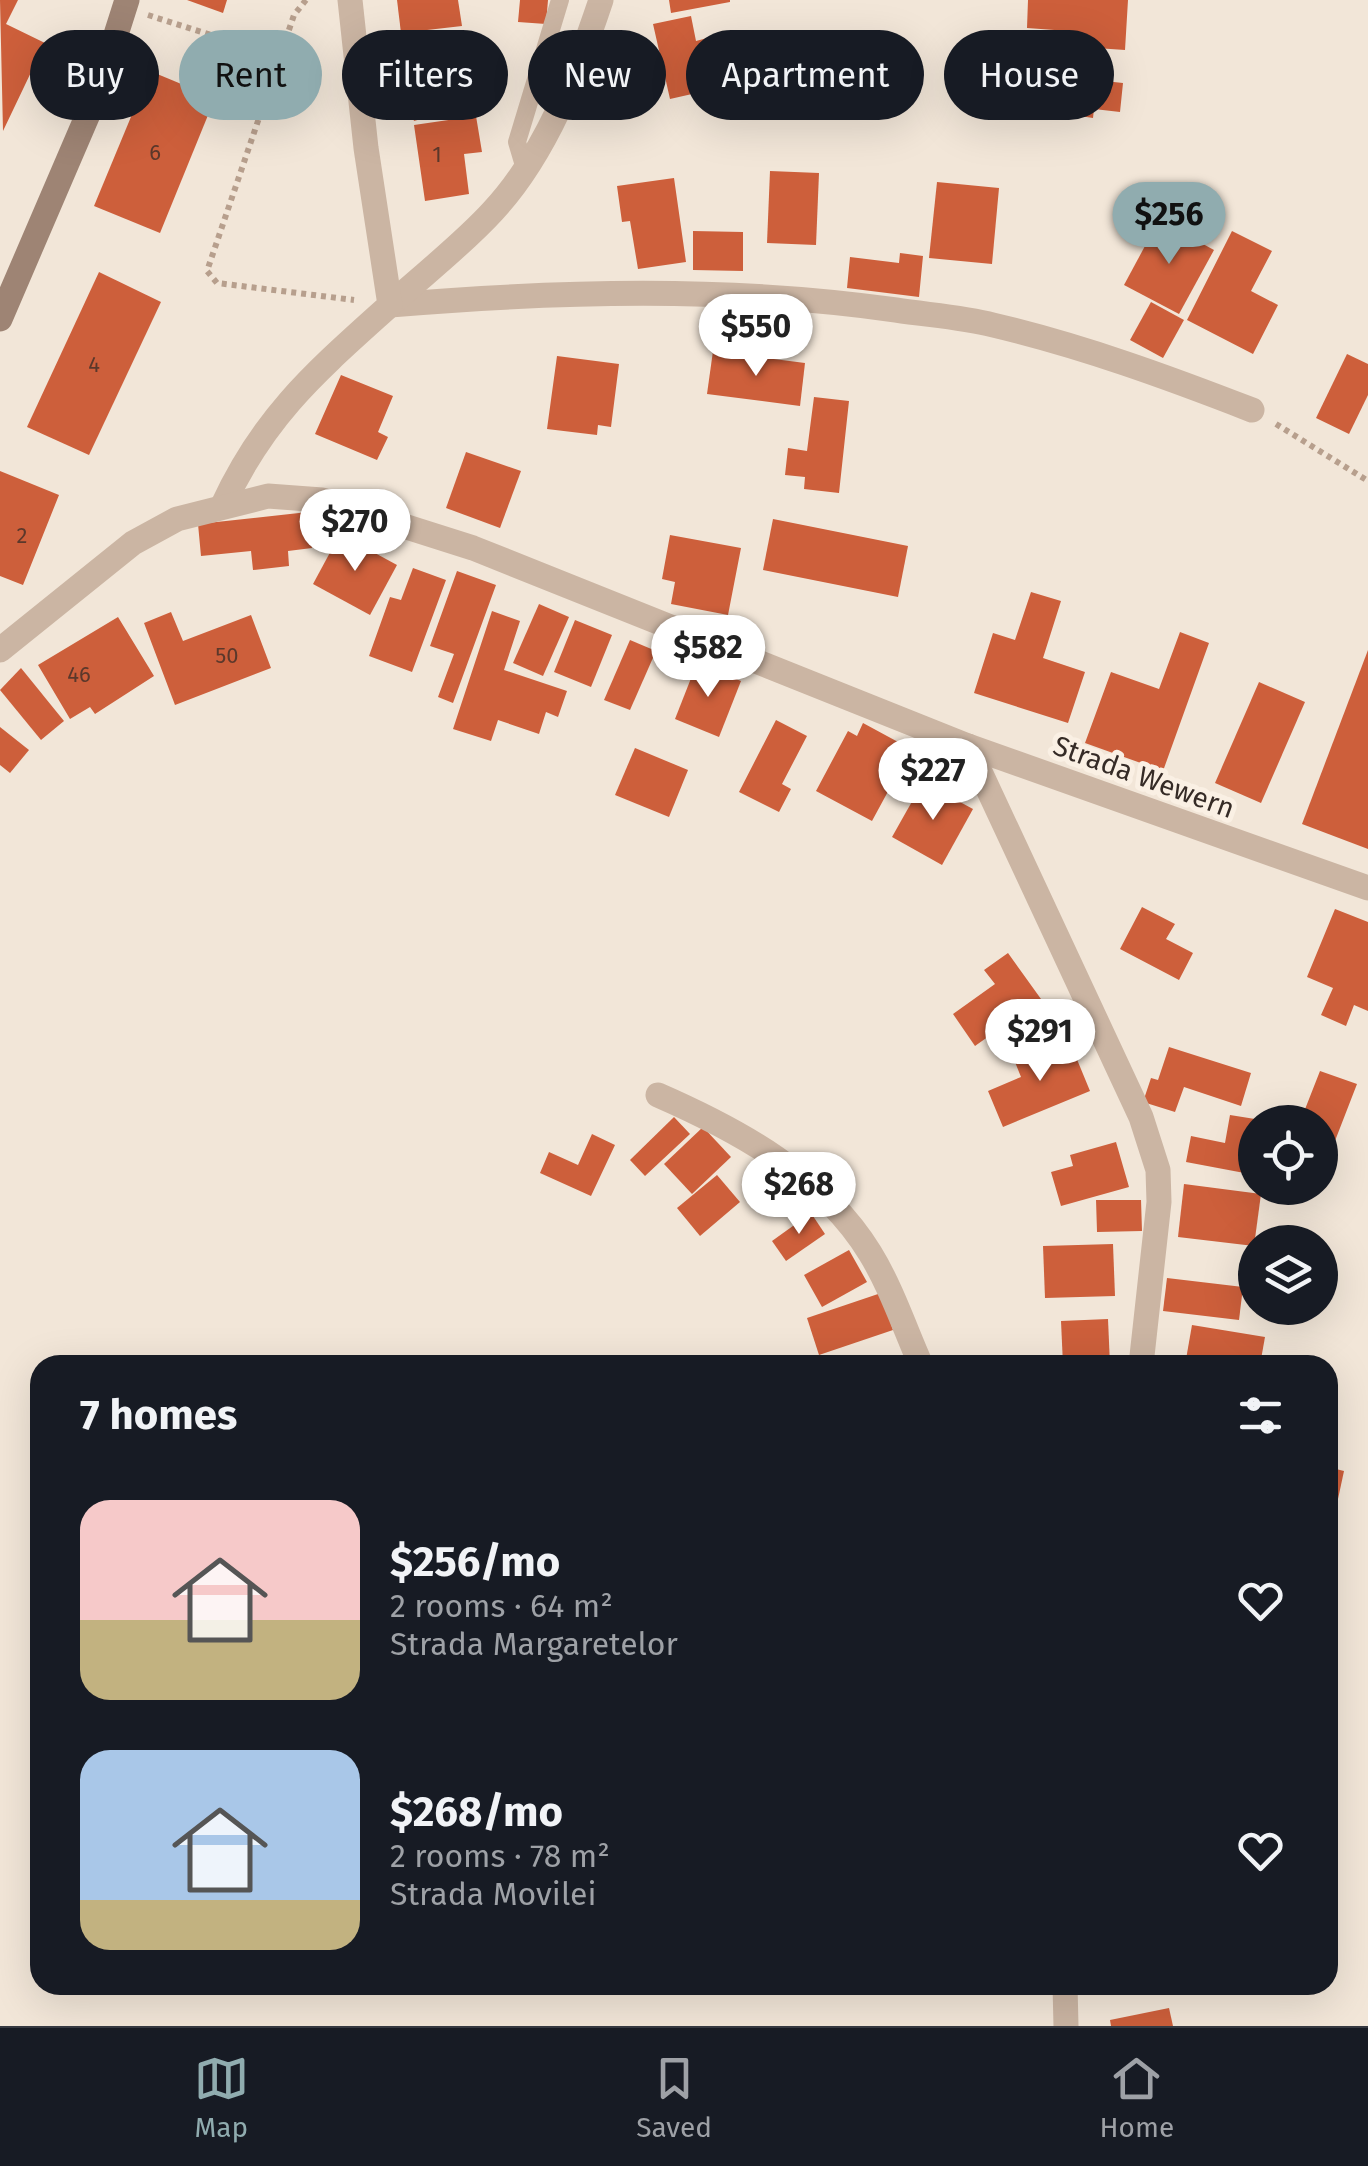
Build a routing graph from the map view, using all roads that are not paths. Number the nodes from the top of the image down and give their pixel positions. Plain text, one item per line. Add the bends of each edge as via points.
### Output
1 (350, 0) edge
2 (560, 0) edge
3 (602, 0) edge
4 (126, 4) edge
5 (524, 169) junction
6 (390, 305) junction
7 (0, 319) edge
8 (1252, 410) road end
9 (224, 505) junction
10 (0, 650) edge
11 (968, 746) junction
12 (1368, 888) edge
13 (658, 1095) dead end
14 (917, 1355) edge
15 (1142, 1355) edge
16 (1066, 1995) edge
17 (1066, 2026) edge

1 - 6 street
2 - 5 lane via 517,142
3 - 5 street via 578,70
4 - 7 main road via 98,91
5 - 6 street via 494,210
6 - 8 street via 601,292 807,297 990,324 1141,366
6 - 9 street via 278,411 244,460
9 - 10 street, Strada Wewern via 177,519 133,543
9 - 11 street, Strada Wewern via 268,496 373,513
11 - 12 street, Strada Wewern
11 - 15 street via 1142,1117 1158,1170
13 - 14 street via 726,1125 802,1177 848,1223 871,1254
16 - 17 street

